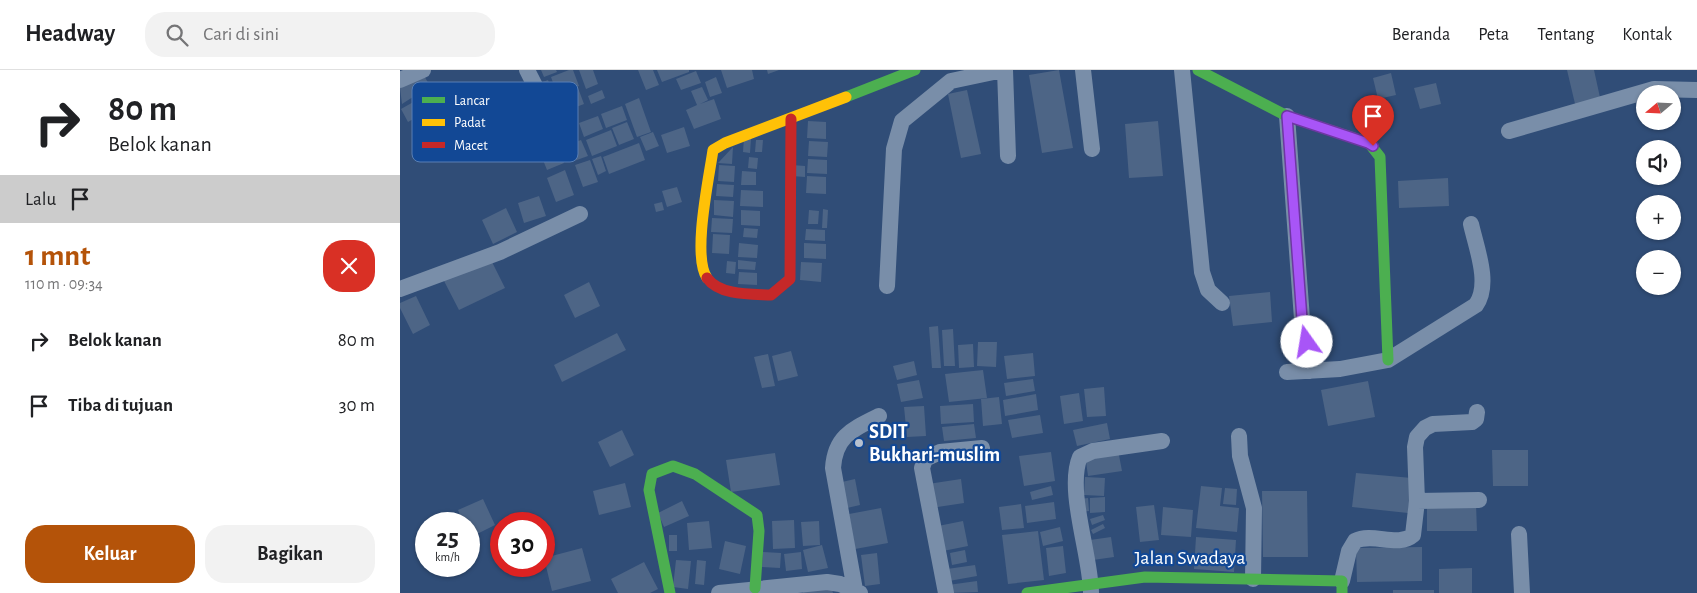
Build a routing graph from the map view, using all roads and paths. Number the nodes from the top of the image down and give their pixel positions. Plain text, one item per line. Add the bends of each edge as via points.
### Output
1 (423, 70) edge
2 (527, 70) edge
3 (915, 70) edge
4 (1004, 70) edge
5 (1084, 70) edge
6 (1182, 70) edge
7 (1198, 70) edge
8 (400, 80) edge
9 (533, 82) edge
10 (1697, 90) edge
11 (1287, 116) junction
12 (792, 119) junction
13 (1509, 131) dead end
14 (1092, 149) dead end
15 (1008, 156) dead end
16 (580, 214) dead end
17 (1471, 224) dead end
18 (887, 286) dead end
19 (400, 289) edge
20 (1222, 303) dead end
21 (1388, 360) junction
22 (1310, 371) junction
23 (1287, 372) dead end
24 (1477, 412) dead end
25 (880, 416) dead end
26 (1239, 436) dead end
27 (1162, 441) dead end
28 (982, 448) dead end
29 (1479, 500) dead end
30 (1417, 501) junction
31 (1519, 534) dead end
32 (1253, 579) junction
33 (1146, 585) edge
34 (1342, 587) edge
35 (755, 588) junction
36 (797, 588) edge
37 (1091, 588) edge
38 (729, 592) edge
39 (857, 592) edge
40 (670, 593) edge
41 (946, 593) edge
42 (1027, 593) edge
43 (1522, 593) edge

1 - 8 street
2 - 9 street
3 - 12 street
4 - 15 street
4 - 18 street via 951,82 902,121 894,148
5 - 14 street
6 - 20 street via 1202,272 1208,290
7 - 11 street
10 - 13 street via 1654,89
11 - 21 street via 1368,143 1380,157
11 - 22 street via 1302,319
12 - 12 street via 790,279 772,295 743,293 710,284 702,273 701,242 713,150 725,142
16 - 19 street via 453,271
17 - 21 street via 1482,282 1476,305
21 - 22 street
22 - 23 street
24 - 30 street via 1472,422 1434,424 1417,438
25 - 39 street via 843,438 834,456 833,468
26 - 32 street via 1240,456 1254,508
27 - 37 street via 1093,451 1080,457 1076,466 1077,490
28 - 41 street via 934,454 925,459 922,468
29 - 30 street
30 - 34 street via 1413,535 1404,540 1368,538 1355,541 1349,551
31 - 43 street
32 - 33 street, Jalan Swadaya
32 - 34 street, Jalan Swadaya
33 - 37 street, Jalan Swadaya
35 - 36 street
35 - 38 street
35 - 40 street via 760,531 757,515 695,474 673,466 652,474 649,490
36 - 39 street via 834,582
37 - 42 street, Jalan Swadaya

